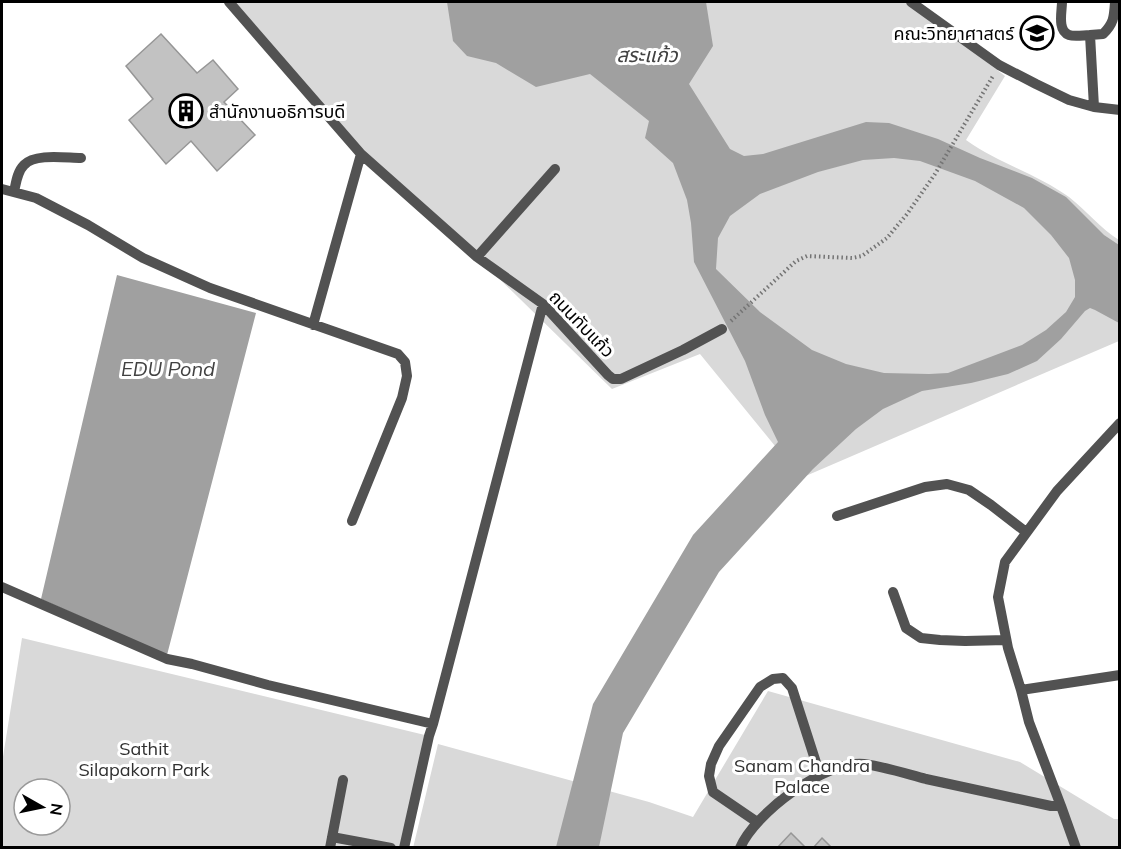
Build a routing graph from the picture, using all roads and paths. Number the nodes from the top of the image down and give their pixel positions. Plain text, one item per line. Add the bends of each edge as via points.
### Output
1 (229, 2) edge
2 (910, 2) edge
3 (1062, 2) edge
4 (1115, 2) edge
5 (1090, 35) junction
6 (999, 65) junction
7 (1094, 107) junction
8 (1119, 110) edge
9 (361, 154) junction
10 (81, 158) dead end
11 (555, 169) dead end
12 (2, 189) edge
13 (14, 192) junction
14 (477, 257) junction
15 (543, 304) junction
16 (313, 325) junction
17 (722, 329) joint
18 (1119, 423) edge
19 (837, 516) dead end
20 (352, 521) dead end
21 (1026, 532) junction
22 (2, 587) edge
23 (893, 592) dead end
24 (1006, 640) junction
25 (1119, 675) edge
26 (1021, 690) junction
27 (433, 724) junction
28 (820, 775) junction
29 (343, 780) dead end
30 (1061, 806) junction
31 (757, 822) junction
32 (331, 842) edge
33 (391, 848) edge
34 (404, 848) edge
35 (741, 848) edge
36 (1076, 848) edge

1 - 9 lane, ถนนทับแก้ว
2 - 6 lane
3 - 5 lane via 1063,31 1069,35
4 - 5 lane via 1110,27 1103,34
5 - 7 lane
6 - 7 lane via 1069,100
6 - 17 path via 934,174 887,238 862,256 807,256 796,261
7 - 8 lane
9 - 14 lane, ถนนทับแก้ว
9 - 16 lane
10 - 13 lane via 38,158 25,163
11 - 14 lane
12 - 13 lane
13 - 16 lane via 36,198 143,258 210,288
14 - 15 lane, ถนนทับแก้ว
15 - 17 lane, ถนนทับแก้ว via 613,379 621,379
15 - 27 lane
16 - 20 lane via 398,354 405,362 407,376 402,398
18 - 21 lane via 1057,491
19 - 21 lane via 925,487 946,484 969,490
21 - 24 lane via 1005,562 1002,574 998,597
22 - 27 lane via 167,659
23 - 24 lane via 906,628 921,638
24 - 26 lane
25 - 26 lane
26 - 30 lane
27 - 34 lane
28 - 30 lane via 841,766 863,764
28 - 31 lane via 782,799
28 - 31 lane via 792,688 783,678 759,687 719,746 709,776 713,792
29 - 32 lane
30 - 36 lane
31 - 35 lane
32 - 33 lane

